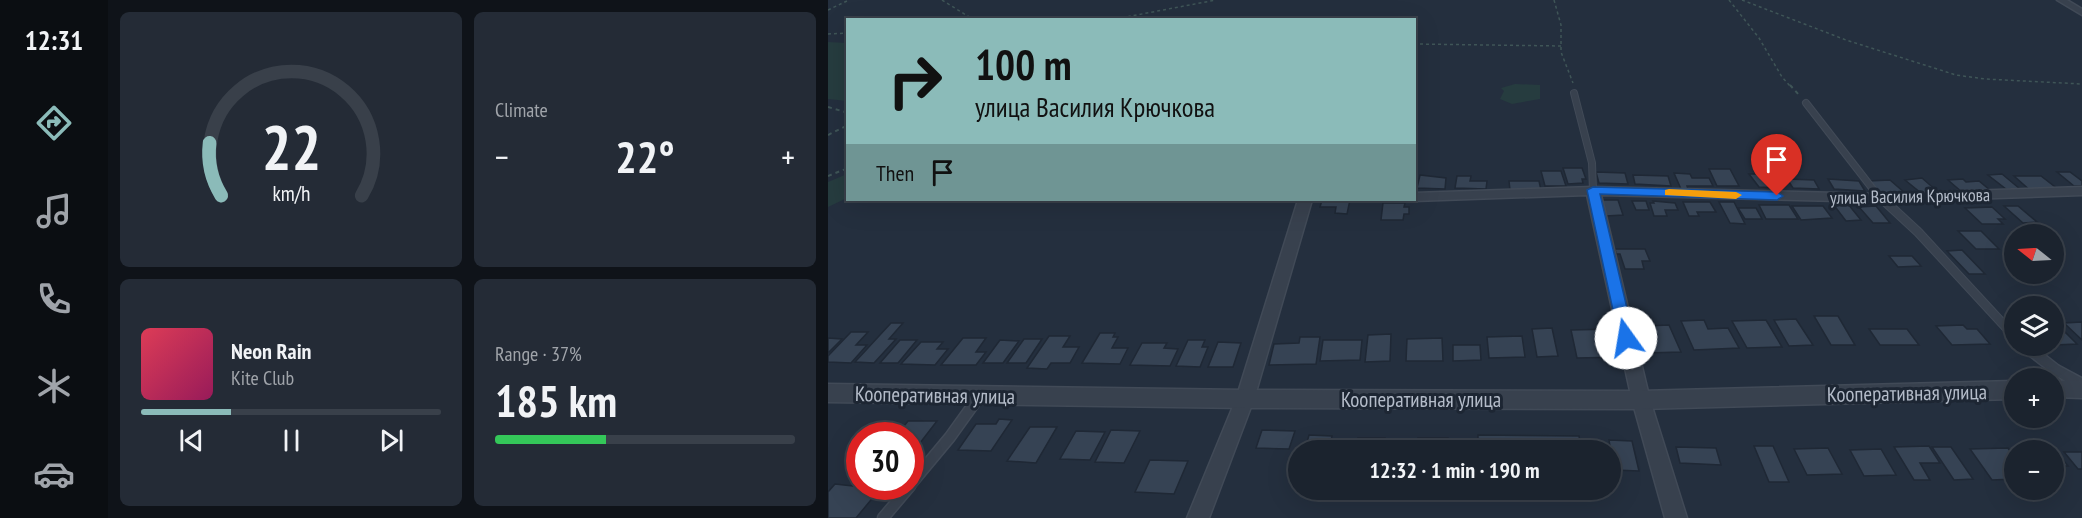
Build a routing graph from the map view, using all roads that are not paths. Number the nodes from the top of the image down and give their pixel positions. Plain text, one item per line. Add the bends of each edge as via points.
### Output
1 (2061, 0) edge
2 (2082, 12) edge
3 (1574, 93) road end
4 (1806, 103) road end
5 (1593, 190) junction
6 (2082, 191) edge
7 (1416, 197) edge
8 (1880, 198) junction
9 (1305, 201) edge
10 (2004, 325) edge
11 (2039, 356) edge
12 (2082, 386) edge
13 (2064, 388) edge
14 (2004, 390) edge
15 (828, 393) edge
16 (979, 396) junction
17 (1245, 399) junction
18 (1641, 400) junction
19 (924, 469) edge
20 (899, 500) edge
21 (884, 518) edge
22 (1198, 518) edge
23 (1676, 518) edge

1 - 2 street
3 - 5 lane via 1592,163
4 - 8 lane
5 - 7 street, улица Василия Крючкова
5 - 8 street, улица Василия Крючкова
5 - 18 street
6 - 8 street, улица Василия Крючкова
8 - 10 lane via 1918,232
9 - 17 street
11 - 12 lane
12 - 13 street
14 - 18 street, Кооперативная улица
15 - 16 street, Кооперативная улица
16 - 17 street, Кооперативная улица
16 - 19 lane
17 - 18 street, Кооперативная улица
17 - 22 street
18 - 23 street
20 - 21 lane

